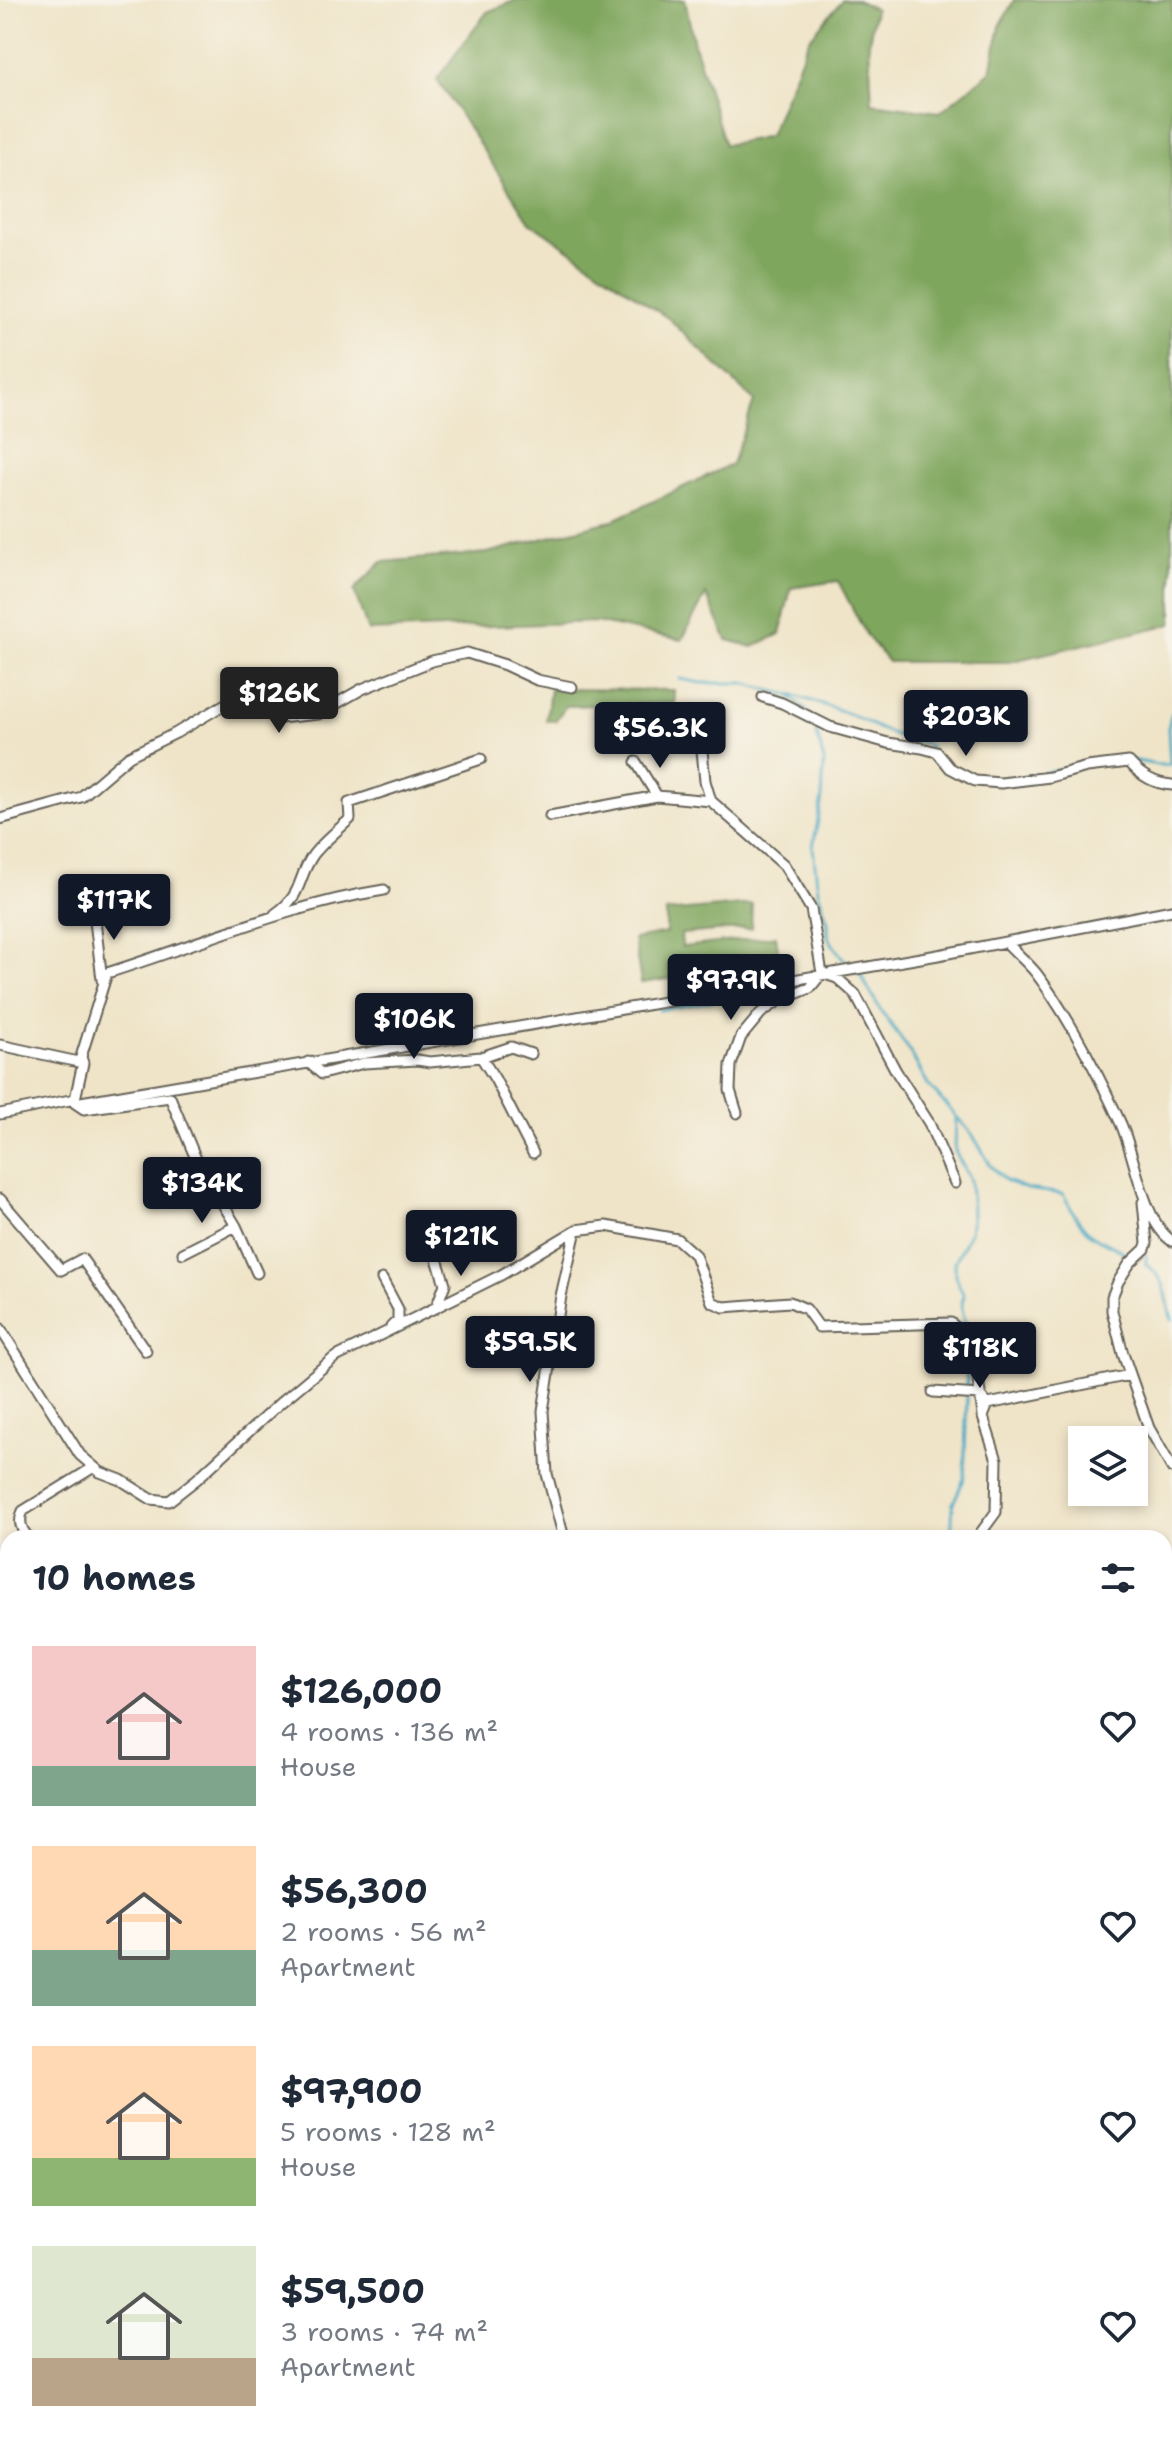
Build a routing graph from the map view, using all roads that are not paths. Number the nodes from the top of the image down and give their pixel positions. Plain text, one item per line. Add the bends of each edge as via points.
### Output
1 (572, 687) dead end
2 (763, 697) dead end
3 (700, 730) dead end
4 (481, 759) dead end
5 (636, 762) dead end
6 (1172, 785) edge
7 (657, 796) junction
8 (711, 801) junction
9 (550, 816) dead end
10 (0, 819) edge
11 (384, 890) dead end
12 (93, 904) dead end
13 (1172, 910) edge
14 (269, 918) junction
15 (1006, 942) junction
16 (822, 973) junction
17 (102, 984) junction
18 (0, 1045) edge
19 (531, 1054) dead end
20 (481, 1057) junction
21 (308, 1062) junction
22 (83, 1063) junction
23 (75, 1101) junction
24 (737, 1113) dead end
25 (0, 1114) edge
26 (533, 1153) dead end
27 (955, 1183) dead end
28 (1140, 1187) junction
29 (0, 1199) edge
30 (236, 1226) junction
31 (576, 1230) junction
32 (441, 1239) dead end
33 (1172, 1241) edge
34 (183, 1253) dead end
35 (257, 1273) dead end
36 (382, 1279) dead end
37 (436, 1308) junction
38 (0, 1328) edge
39 (385, 1332) junction
40 (146, 1351) dead end
41 (1130, 1375) junction
42 (933, 1392) dead end
43 (980, 1395) junction
44 (988, 1404) junction
45 (983, 1417) junction
46 (94, 1467) junction
47 (1172, 1468) edge
48 (23, 1530) edge
49 (562, 1530) edge
50 (983, 1530) edge

1 - 10 street via 537,680 467,653 362,689 318,714 280,718 227,703 129,756 81,797
2 - 6 street via 830,727 937,752 950,768 975,781 1050,777 1129,762 1139,774
3 - 8 street
4 - 14 street via 349,803 350,819 314,855 296,895
5 - 7 street
7 - 8 street
7 - 9 street
8 - 16 street via 784,865 811,909
11 - 14 street
12 - 17 street
13 - 15 street
14 - 17 street via 107,973
15 - 16 street
15 - 28 street via 1035,972 1079,1042 1122,1127
16 - 21 street
16 - 24 street via 810,988 761,1013 741,1037 731,1065 730,1090
16 - 27 street via 855,994 929,1123
17 - 22 street
18 - 22 street
19 - 20 street via 511,1047
20 - 21 street via 364,1063 322,1074
20 - 26 street
21 - 23 street
22 - 23 street
23 - 25 street
23 - 30 street via 84,1109 170,1097 196,1159
28 - 33 street via 1164,1236
28 - 41 street via 1147,1243 1112,1297
29 - 40 street via 61,1270 82,1259
30 - 34 street
30 - 35 street
31 - 37 street
31 - 43 street via 606,1226 677,1239 695,1255 712,1302 724,1307 790,1302 806,1309 819,1327 951,1323 973,1342
31 - 49 street via 543,1411 547,1474
32 - 37 street via 436,1256 445,1284
36 - 39 street via 398,1309 398,1320
37 - 39 street
38 - 46 street via 80,1455
39 - 46 street via 334,1358 169,1501 151,1499
41 - 44 street
41 - 47 street via 1149,1428
42 - 43 street
43 - 44 street
43 - 45 street
44 - 45 street
45 - 50 street via 997,1460 996,1512
46 - 48 street via 23,1511

